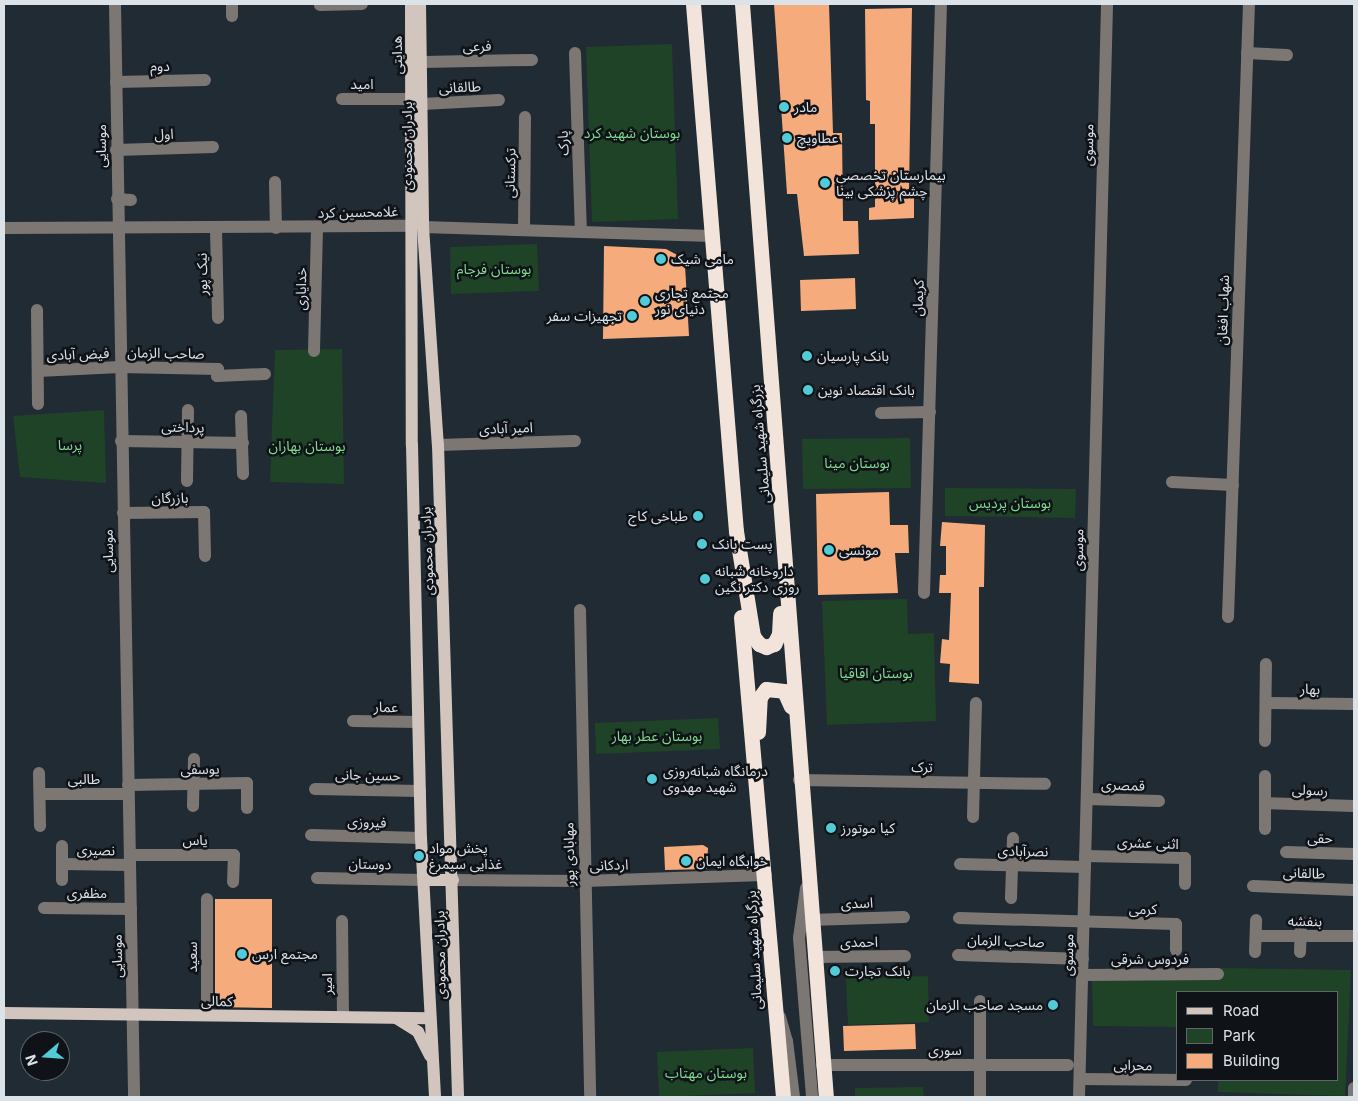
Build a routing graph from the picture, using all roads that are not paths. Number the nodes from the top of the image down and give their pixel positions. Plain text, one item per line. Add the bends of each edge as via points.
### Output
1 (115, 4) edge
2 (362, 4) edge
3 (411, 4) edge
4 (420, 4) edge
5 (693, 4) edge
6 (742, 4) edge
7 (941, 4) edge
8 (1107, 4) edge
9 (1249, 4) edge
10 (320, 6) dead end
11 (575, 53) dead end
12 (1247, 53) junction
13 (1286, 55) dead end
14 (532, 60) dead end
15 (422, 62) junction
16 (205, 80) dead end
17 (116, 82) junction
18 (342, 99) dead end
19 (499, 100) dead end
20 (417, 101) junction
21 (526, 118) dead end
22 (213, 147) dead end
23 (116, 150) junction
24 (275, 182) dead end
25 (117, 199) junction
26 (131, 200) dead end
27 (317, 227) junction
28 (417, 227) junction
29 (4, 228) edge
30 (276, 228) junction
31 (216, 229) junction
32 (524, 229) junction
33 (117, 230) junction
34 (581, 231) junction
35 (712, 236) junction
36 (37, 310) dead end
37 (218, 318) dead end
38 (314, 351) dead end
39 (120, 367) junction
40 (38, 371) junction
41 (265, 374) dead end
42 (38, 404) dead end
43 (188, 410) dead end
44 (930, 412) junction
45 (881, 413) dead end
46 (241, 416) dead end
47 (121, 441) junction
48 (575, 441) dead end
49 (187, 442) junction
50 (244, 443) junction
51 (438, 445) junction
52 (243, 474) dead end
53 (187, 481) dead end
54 (1172, 482) dead end
55 (1233, 485) junction
56 (123, 514) junction
57 (782, 517) junction
58 (736, 531) junction
59 (205, 556) dead end
60 (924, 593) dead end
61 (580, 610) dead end
62 (1228, 617) dead end
63 (1266, 664) dead end
64 (976, 703) dead end
65 (1266, 703) junction
66 (1354, 704) edge
67 (353, 721) dead end
68 (418, 722) junction
69 (1266, 741) dead end
70 (194, 759) dead end
71 (39, 773) dead end
72 (1265, 776) dead end
73 (799, 780) junction
74 (755, 781) junction
75 (974, 783) junction
76 (194, 784) junction
77 (1045, 784) dead end
78 (315, 789) dead end
79 (128, 790) junction
80 (420, 791) junction
81 (40, 794) junction
82 (1087, 800) junction
83 (1159, 801) dead end
84 (1265, 803) junction
85 (193, 806) dead end
86 (1354, 806) edge
87 (247, 808) dead end
88 (973, 817) dead end
89 (40, 826) dead end
90 (1265, 829) dead end
91 (311, 835) dead end
92 (421, 838) junction
93 (1013, 838) dead end
94 (62, 846) dead end
95 (1286, 852) dead end
96 (1354, 854) edge
97 (130, 860) junction
98 (1085, 862) junction
99 (62, 864) junction
100 (960, 864) dead end
101 (1012, 865) junction
102 (766, 875) junction
103 (317, 878) dead end
104 (62, 880) dead end
105 (424, 880) junction
106 (453, 880) junction
107 (585, 881) junction
108 (807, 881) junction
109 (233, 882) dead end
110 (1185, 884) dead end
111 (1253, 886) dead end
112 (1354, 890) edge
113 (1012, 898) dead end
114 (207, 899) dead end
115 (44, 908) dead end
116 (131, 909) junction
117 (904, 916) dead end
118 (959, 918) dead end
119 (810, 920) junction
120 (1256, 920) dead end
121 (342, 921) dead end
122 (1302, 922) dead end
123 (1084, 923) junction
124 (1256, 936) junction
125 (1302, 936) junction
126 (1354, 936) edge
127 (1176, 950) dead end
128 (1255, 952) dead end
129 (1300, 952) dead end
130 (958, 955) dead end
131 (905, 956) dead end
132 (814, 958) junction
133 (1083, 959) junction
134 (1218, 974) dead end
135 (1082, 975) junction
136 (772, 993) junction
137 (980, 1001) dead end
138 (4, 1012) edge
139 (133, 1014) junction
140 (207, 1016) junction
141 (343, 1017) junction
142 (396, 1018) junction
143 (430, 1018) junction
144 (433, 1065) junction
145 (822, 1065) junction
146 (980, 1065) junction
147 (1068, 1065) dead end
148 (1080, 1079) junction
149 (1176, 1080) edge
150 (1354, 1088) edge
151 (134, 1097) edge
152 (435, 1097) edge
153 (458, 1097) edge
154 (590, 1097) edge
155 (783, 1097) edge
156 (794, 1097) edge
157 (812, 1097) edge
158 (826, 1097) edge
159 (980, 1097) edge
160 (1079, 1097) edge
161 (1354, 1097) edge

1 - 17 street, موسایی
2 - 10 street
3 - 20 main road, هدایتی
4 - 15 main road, برادران محمودی
5 - 35 highway
6 - 57 highway, بزرگراه شهید سلیمانی
7 - 44 street, کریمان
8 - 82 street, موسوی
9 - 12 street, شهاب افغان
11 - 34 street, پارک
12 - 13 street
12 - 55 street, شهاب افغان
14 - 15 street, فرعی
15 - 20 main road, برادران محمودی
16 - 17 street, دوم
17 - 23 street, موسایی
18 - 20 street, امید
19 - 20 street, طالقانی
20 - 28 main road, هدایتی
21 - 32 street, ترکستانی
22 - 23 street, اول
23 - 25 street, موسایی
24 - 30 street
25 - 26 street
25 - 33 street, موسایی
27 - 28 street, غلامحسین کرد
27 - 30 street, غلامحسین کرد
27 - 38 street, خدایاری
28 - 32 street, غلامحسین کرد
28 - 51 main road, برادران محمودی
28 - 68 main road, برادران محمودی
29 - 33 street, غلامحسین کرد
30 - 31 street, غلامحسین کرد
31 - 33 street, غلامحسین کرد
31 - 37 street, نیک پور
32 - 34 street, غلامحسین کرد
33 - 39 street, موسایی
34 - 35 street, غلامحسین کرد
35 - 58 highway
36 - 40 street
39 - 40 street, فیض آبادی
39 - 41 street, صاحب الزمان via 218,369 217,376
39 - 47 street, موسایی
40 - 42 street
43 - 49 street
44 - 45 street
44 - 60 street, کریمان
46 - 50 street
47 - 49 street, پرداختی
47 - 56 street, موسایی
48 - 51 street, امیر آبادی
49 - 50 street, پرداختی
49 - 53 street
50 - 52 street
51 - 106 main road, برادران محمودی
54 - 55 street
55 - 62 street, شهاب افغان
56 - 59 street, بازرگان via 204,512
56 - 79 street, موسایی
57 - 58 highway via 779,634 774,644 766,647 753,636
57 - 73 highway, بزرگراه شهید سلیمانی
58 - 74 highway, بزرگراه شهید سلیمانی
61 - 107 street, مهابادی پور
63 - 65 street
64 - 75 street
65 - 66 street, بهار
65 - 69 street
67 - 68 street, عمار
68 - 80 main road, برادران محمودی
70 - 76 street
71 - 81 street
72 - 84 street
73 - 74 highway via 791,702 776,687 766,689 760,697
73 - 75 street, ترک
73 - 108 highway, بزرگراه شهید سلیمانی
74 - 102 highway, بزرگراه شهید سلیمانی
75 - 77 street, ترک
75 - 88 street
76 - 79 street, یوسفی
76 - 85 street
76 - 87 street, یوسفی via 246,776
78 - 80 street, حسین جانی
79 - 81 street, طالبی
79 - 97 street, موسایی
80 - 92 main road, برادران محمودی
81 - 89 street
82 - 83 street, قمصری
82 - 98 street, موسوی
84 - 86 street, رسولی
84 - 90 street
91 - 92 street, فیروزی
92 - 105 main road, برادران محمودی
93 - 101 street
94 - 99 street
95 - 96 street, حقی
97 - 99 street, نصیری
97 - 109 street, یاس via 234,855
97 - 116 street, موسایی
98 - 101 street, نصرآبادی
98 - 110 street, اثنی عشری via 1185,858
98 - 123 street, موسوی
99 - 104 street
100 - 101 street, نصرآبادی
101 - 113 street
102 - 107 street, اردکانی
102 - 136 highway, بزرگراه شهید سلیمانی
103 - 105 street, دوستان
105 - 106 main road
105 - 143 main road, برادران محمودی
106 - 107 street, اردکانی
106 - 153 main road, برادران محمودی
107 - 154 street, مهابادی پور
108 - 119 highway, بزرگراه شهید سلیمانی
108 - 157 street via 799,938
111 - 112 street, طالقانی
114 - 140 street, سعید
115 - 116 street, مظفری
116 - 139 street, موسایی
117 - 119 street, اسدی
118 - 123 street
119 - 132 highway, بزرگراه شهید سلیمانی
120 - 124 street
121 - 141 street, امیر
122 - 125 street
123 - 127 street, کرمی via 1176,924
123 - 133 street, موسوی
124 - 125 street, بنفشه
124 - 128 street
125 - 126 street, بنفشه
125 - 129 street
130 - 133 street, صاحب الزمان
131 - 132 street, احمدی
132 - 145 highway, بزرگراه شهید سلیمانی
133 - 135 street, موسوی
134 - 135 street, فردوس شرقی
135 - 148 street, موسوی
136 - 155 highway, بزرگراه شهید سلیمانی
136 - 156 street via 787,1041
137 - 146 street
138 - 139 main road, کمالی
139 - 140 main road, کمالی
139 - 151 street, موسایی
140 - 141 main road, کمالی
141 - 142 main road, کمالی
142 - 143 main road, کمالی
142 - 144 main road via 418,1032
143 - 144 main road, برادران محمودی
144 - 152 main road, برادران محمودی
145 - 146 street, سوری
145 - 158 highway, بزرگراه شهید سلیمانی
146 - 147 street, سوری
146 - 159 street
148 - 149 street, محرابی
148 - 160 street, موسوی
150 - 161 street

